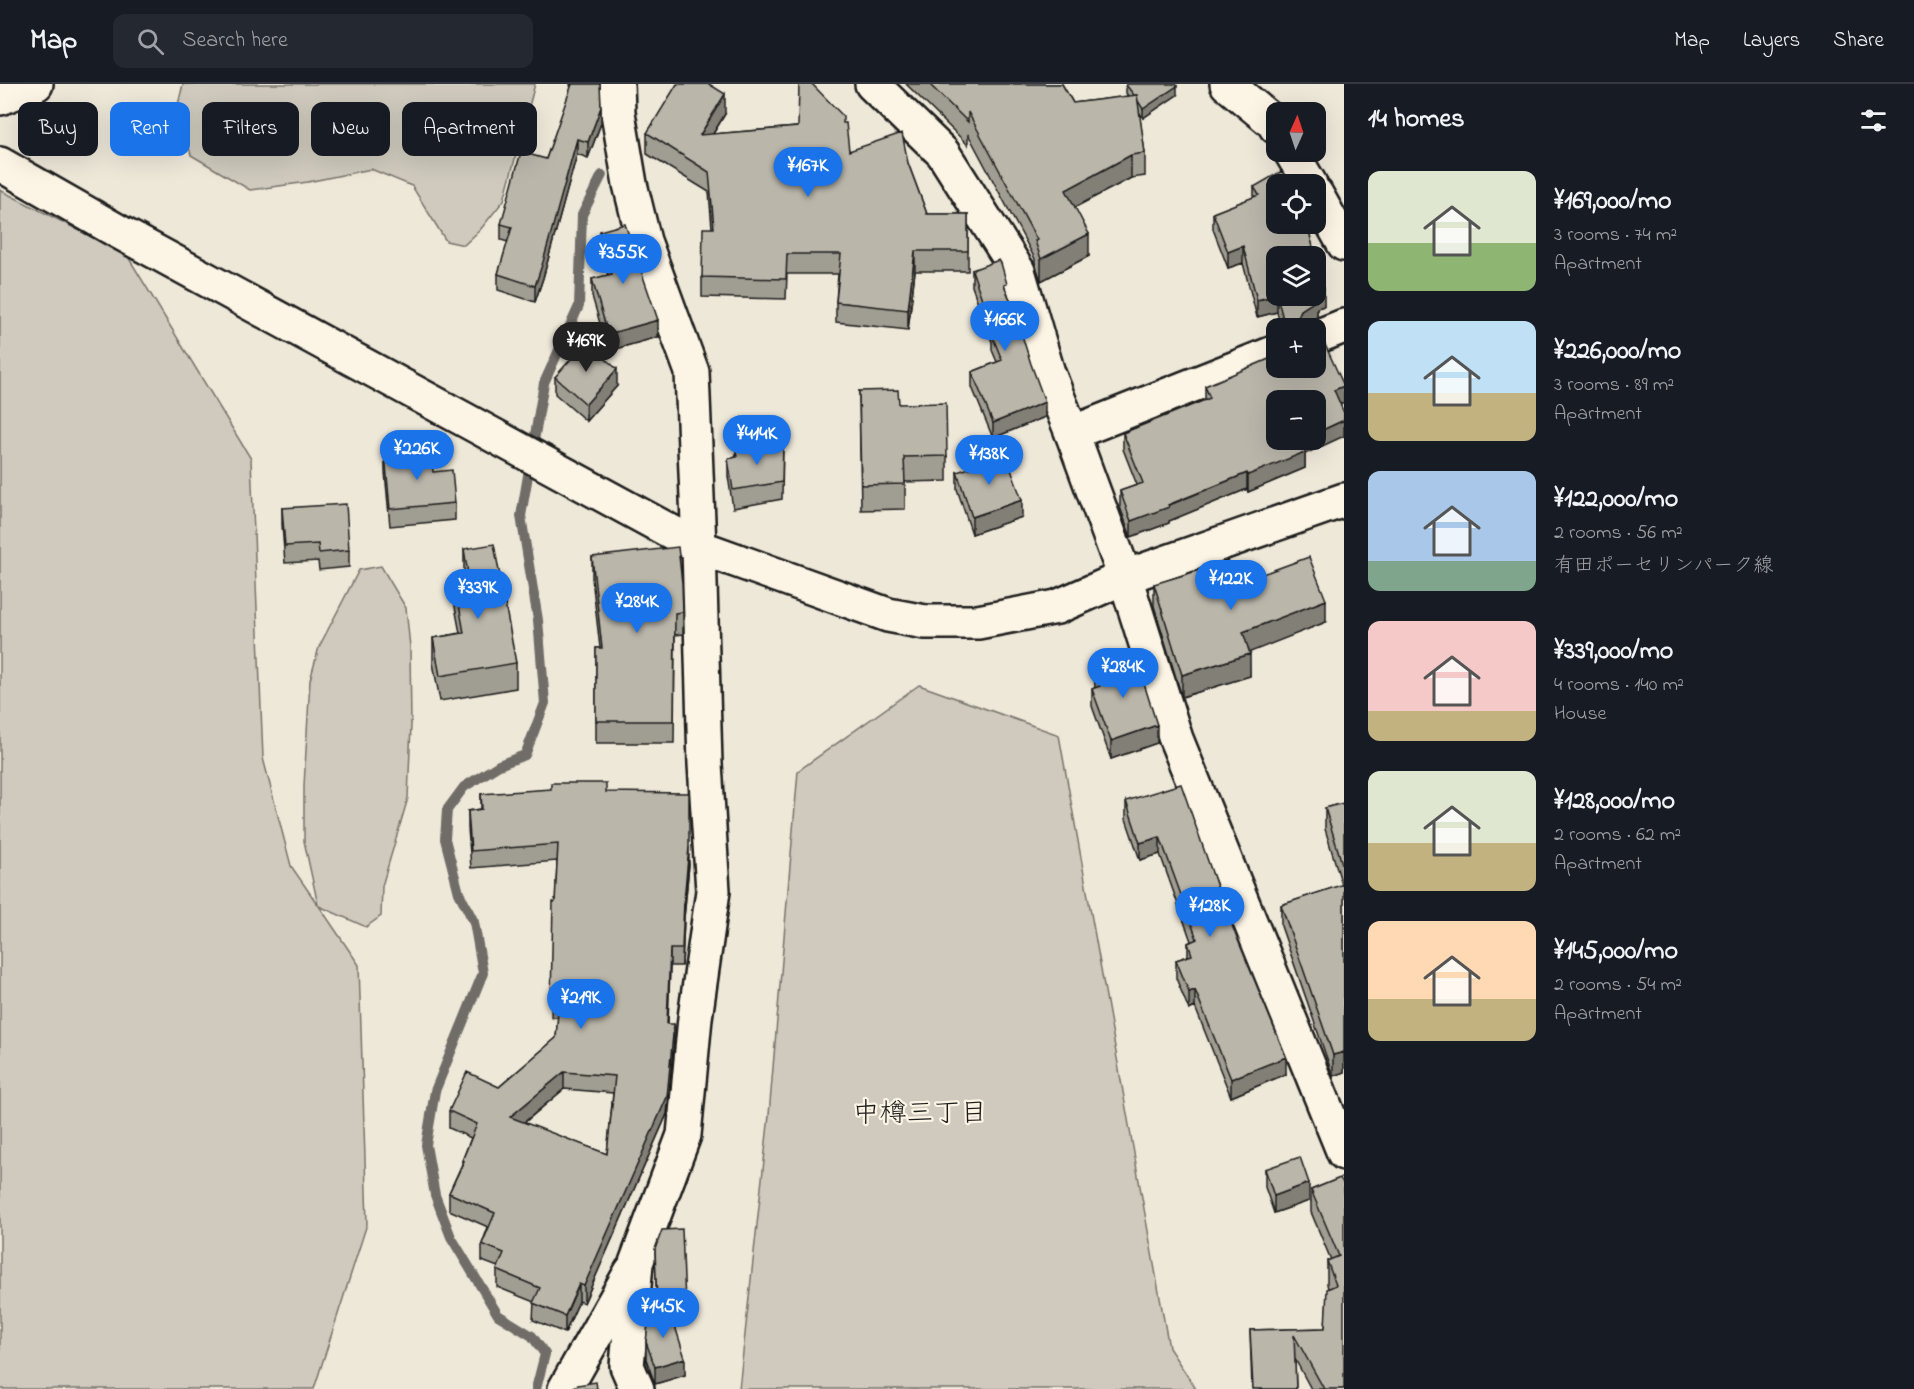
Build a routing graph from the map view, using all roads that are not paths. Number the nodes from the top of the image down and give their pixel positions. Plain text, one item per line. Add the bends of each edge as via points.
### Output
1 (36, 84) edge
2 (617, 84) edge
3 (872, 84) edge
4 (1227, 84) edge
5 (0, 98) edge
6 (1266, 118) edge
7 (0, 164) edge
8 (1326, 212) edge
9 (1344, 243) edge
10 (1344, 326) edge
11 (1326, 333) edge
12 (1266, 356) edge
13 (1072, 433) junction
14 (1344, 500) edge
15 (699, 547) junction
16 (1125, 577) junction
17 (1344, 1153) edge
18 (636, 1263) junction
19 (565, 1389) edge
20 (637, 1389) edge

1 - 5 main road
2 - 15 main road via 630,184 644,241 692,372
3 - 13 main road via 943,153 1018,271 1048,373
4 - 6 main road
7 - 15 main road
8 - 9 main road
10 - 11 main road
12 - 13 main road
13 - 16 main road
14 - 16 main road
15 - 16 main road via 888,615 926,622 978,622 1057,607
15 - 18 main road via 713,891 684,1135
16 - 17 main road via 1176,739
18 - 19 main road
18 - 20 main road via 627,1366

